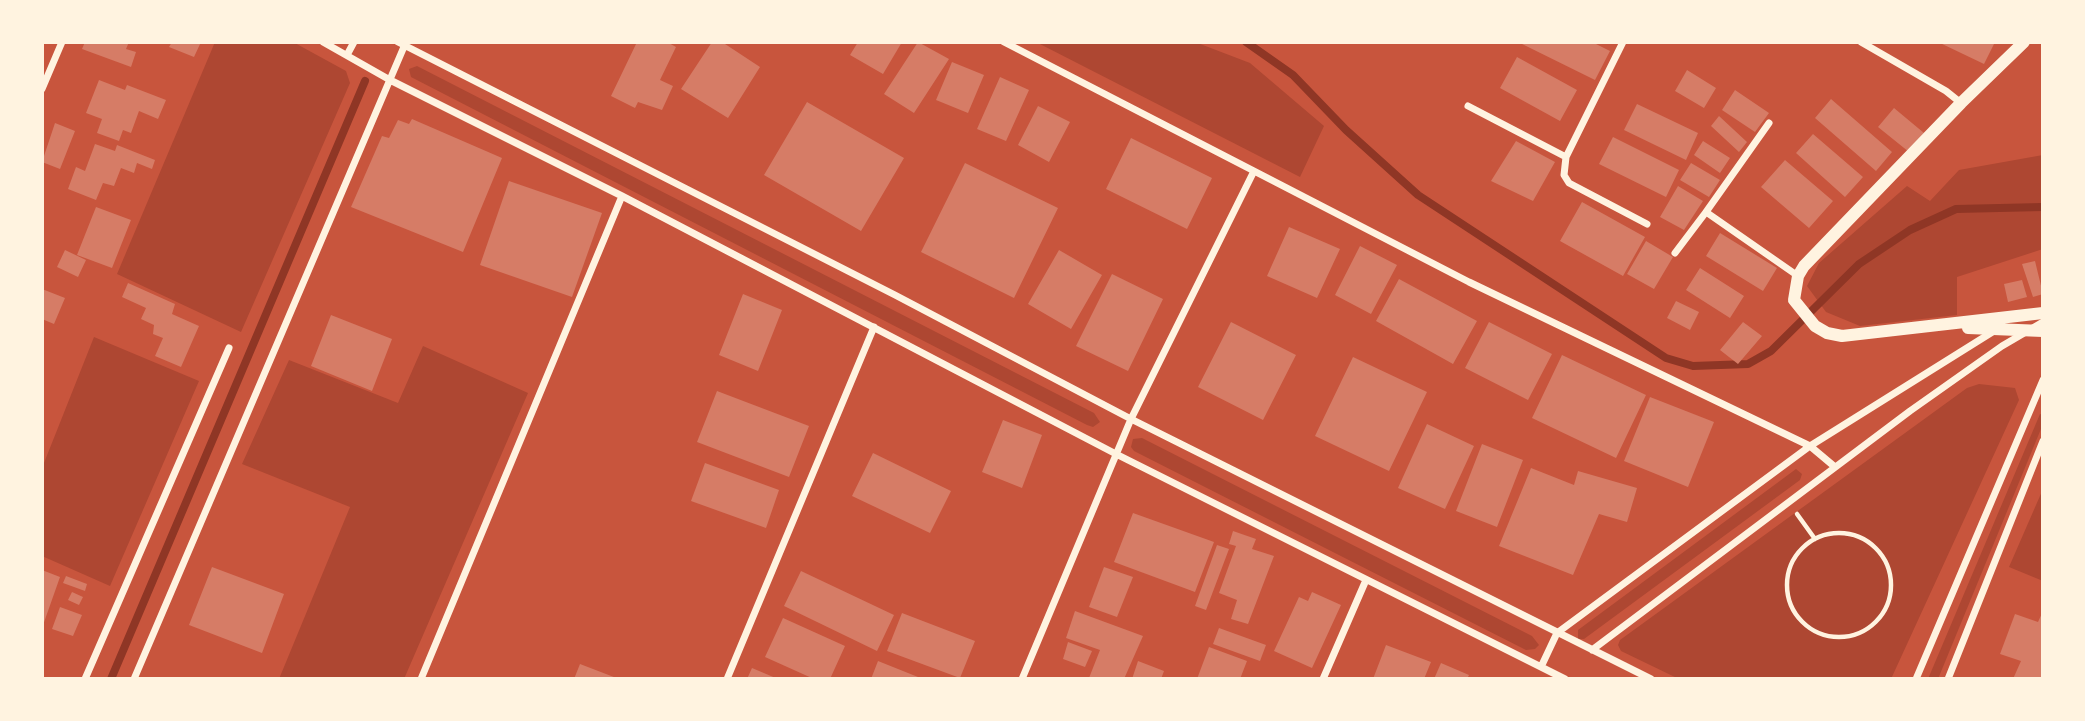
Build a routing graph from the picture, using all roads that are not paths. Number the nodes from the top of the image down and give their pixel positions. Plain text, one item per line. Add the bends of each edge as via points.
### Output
1 (62, 42) edge
2 (323, 42) edge
3 (354, 42) edge
4 (1004, 42) edge
5 (1623, 42) edge
6 (1861, 42) edge
7 (2024, 42) edge
8 (403, 43) edge
9 (347, 55) junction
10 (390, 80) junction
11 (42, 89) edge
12 (1961, 103) junction
13 (1468, 106) dead end
14 (1769, 123) dead end
15 (1566, 157) junction
16 (1254, 171) junction
17 (622, 196) junction
18 (1706, 212) junction
19 (1647, 224) dead end
20 (1675, 253) dead end
21 (1798, 276) junction
22 (2043, 313) edge
23 (2015, 317) junction
24 (2043, 322) edge
25 (1947, 325) junction
26 (874, 327) junction
27 (1995, 331) junction
28 (2037, 331) edge
29 (229, 348) dead end
30 (2043, 380) edge
31 (1130, 419) junction
32 (2043, 440) edge
33 (1810, 446) junction
34 (1116, 454) junction
35 (1835, 467) junction
36 (1366, 580) junction
37 (1557, 633) junction
38 (1592, 650) junction
39 (1541, 667) junction
40 (85, 679) edge
41 (134, 679) edge
42 (421, 679) edge
43 (727, 679) edge
44 (1022, 679) edge
45 (1323, 679) edge
46 (1565, 679) edge
47 (1651, 679) edge
48 (1916, 679) edge
49 (1948, 679) edge

1 - 11 street
2 - 9 street
3 - 9 street
4 - 16 street
5 - 15 street
6 - 12 street
7 - 12 street
8 - 10 street
8 - 31 street
9 - 10 street
10 - 17 street
10 - 41 street
12 - 21 street
13 - 15 street
14 - 18 street
15 - 19 street via 1564,175 1569,183
16 - 31 street
16 - 33 street via 1469,282
17 - 26 street
17 - 42 street
18 - 20 street
18 - 21 street
21 - 25 street via 1794,300 1815,326 1827,333
22 - 23 street
23 - 25 street
23 - 27 street
24 - 28 street
25 - 27 street
26 - 34 street
26 - 43 street
27 - 28 street
27 - 33 street
28 - 35 street via 1985,358
29 - 40 street
30 - 48 street
31 - 34 street
31 - 37 street
32 - 49 street
33 - 35 street
33 - 37 street
34 - 36 street
34 - 44 street
35 - 38 street
36 - 39 street
36 - 45 street
37 - 38 street
37 - 39 street
38 - 47 street
39 - 46 street

